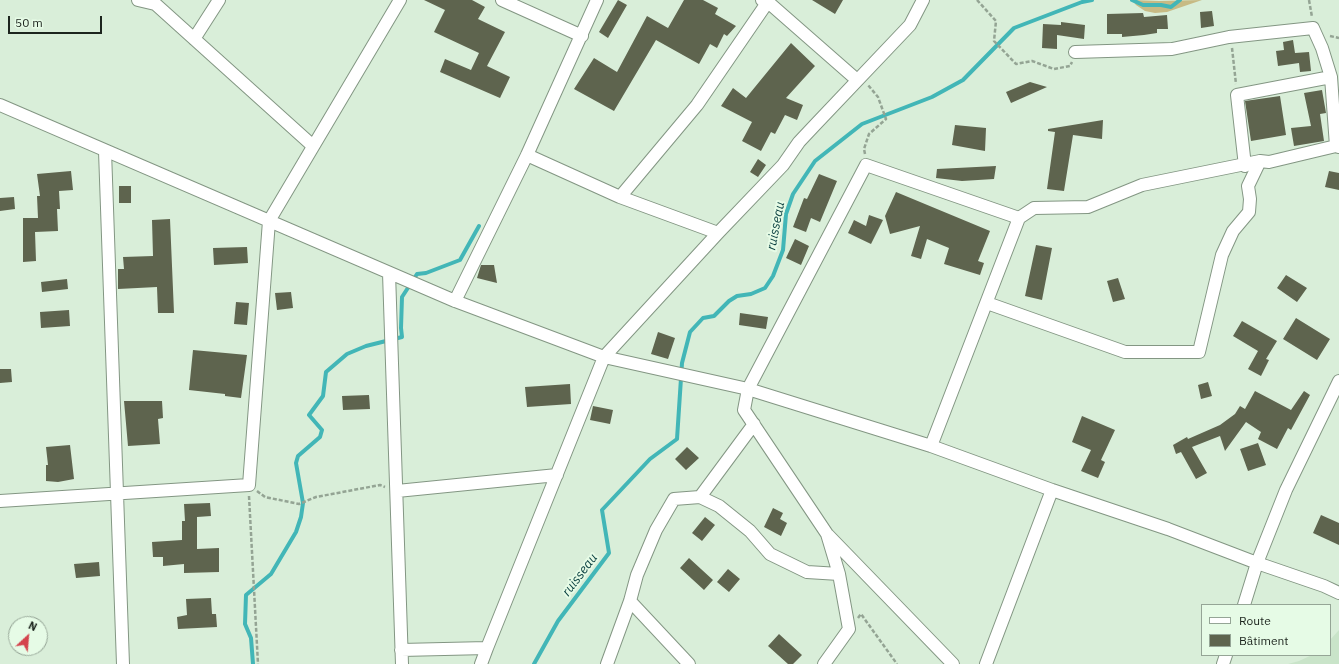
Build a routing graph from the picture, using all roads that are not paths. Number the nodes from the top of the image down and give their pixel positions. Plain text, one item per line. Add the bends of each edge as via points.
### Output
1 (138, 0) edge
2 (218, 0) edge
3 (400, 0) edge
4 (502, 0) edge
5 (597, 0) edge
6 (923, 0) edge
7 (766, 1) edge
8 (153, 2) edge
9 (582, 36) junction
10 (194, 39) junction
11 (1075, 52) road end
12 (1331, 77) junction
13 (857, 80) junction
14 (0, 105) edge
15 (313, 146) junction
16 (1338, 146) edge
17 (105, 151) junction
18 (527, 155) junction
19 (1260, 161) junction
20 (1245, 166) junction
21 (620, 197) junction
22 (1019, 218) junction
23 (269, 221) junction
24 (718, 232) junction
25 (389, 273) junction
26 (455, 302) junction
27 (987, 302) junction
28 (604, 357) junction
29 (1339, 381) edge
30 (748, 389) junction
31 (754, 424) junction
32 (931, 446) junction
33 (557, 475) junction
34 (1052, 490) junction
35 (397, 491) junction
36 (117, 493) junction
37 (700, 497) junction
38 (0, 501) edge
39 (828, 534) junction
40 (1257, 563) junction
41 (838, 574) junction
42 (1339, 593) edge
43 (630, 601) junction
44 (1244, 604) edge
45 (487, 648) junction
46 (401, 650) junction
47 (123, 664) edge
48 (402, 664) edge
49 (481, 664) edge
50 (607, 664) edge
51 (689, 664) edge
52 (824, 664) edge
53 (953, 664) edge
54 (986, 664) edge

1 - 8 street
2 - 10 street
3 - 15 street
4 - 9 street
5 - 9 street
6 - 13 street via 910,25
7 - 13 street
7 - 21 street via 697,105
8 - 10 street
9 - 18 street
10 - 15 street
11 - 12 street via 1172,49 1229,37 1313,28
12 - 16 street
12 - 20 street via 1237,95
13 - 24 street via 799,142 783,165
14 - 17 street
15 - 23 street
16 - 19 street via 1270,162
17 - 23 street
17 - 36 street
18 - 21 street
18 - 26 street
19 - 20 street
19 - 27 street via 1248,186 1249,212 1233,231 1222,255 1199,352 1125,352
20 - 22 street via 1142,185 1088,207 1034,208
21 - 24 street
22 - 27 street
22 - 30 street via 866,164
23 - 25 street
23 - 36 street via 249,486
24 - 28 street
25 - 26 street
25 - 35 street
26 - 28 street
27 - 32 street
28 - 30 street
28 - 33 street
29 - 40 street via 1286,490
30 - 31 street via 744,410
30 - 32 street
31 - 37 street
31 - 39 street
32 - 34 street
33 - 35 street
33 - 45 street
34 - 40 street via 1168,529
34 - 54 street
35 - 46 street
36 - 38 street
36 - 47 street
37 - 41 street via 719,506 750,531 770,554 807,572
37 - 43 street via 674,499 656,530 637,575
39 - 41 street
39 - 53 street
40 - 42 street
40 - 44 street
41 - 52 street via 849,629
43 - 50 street
43 - 51 street
45 - 46 street
45 - 49 street
46 - 48 street

